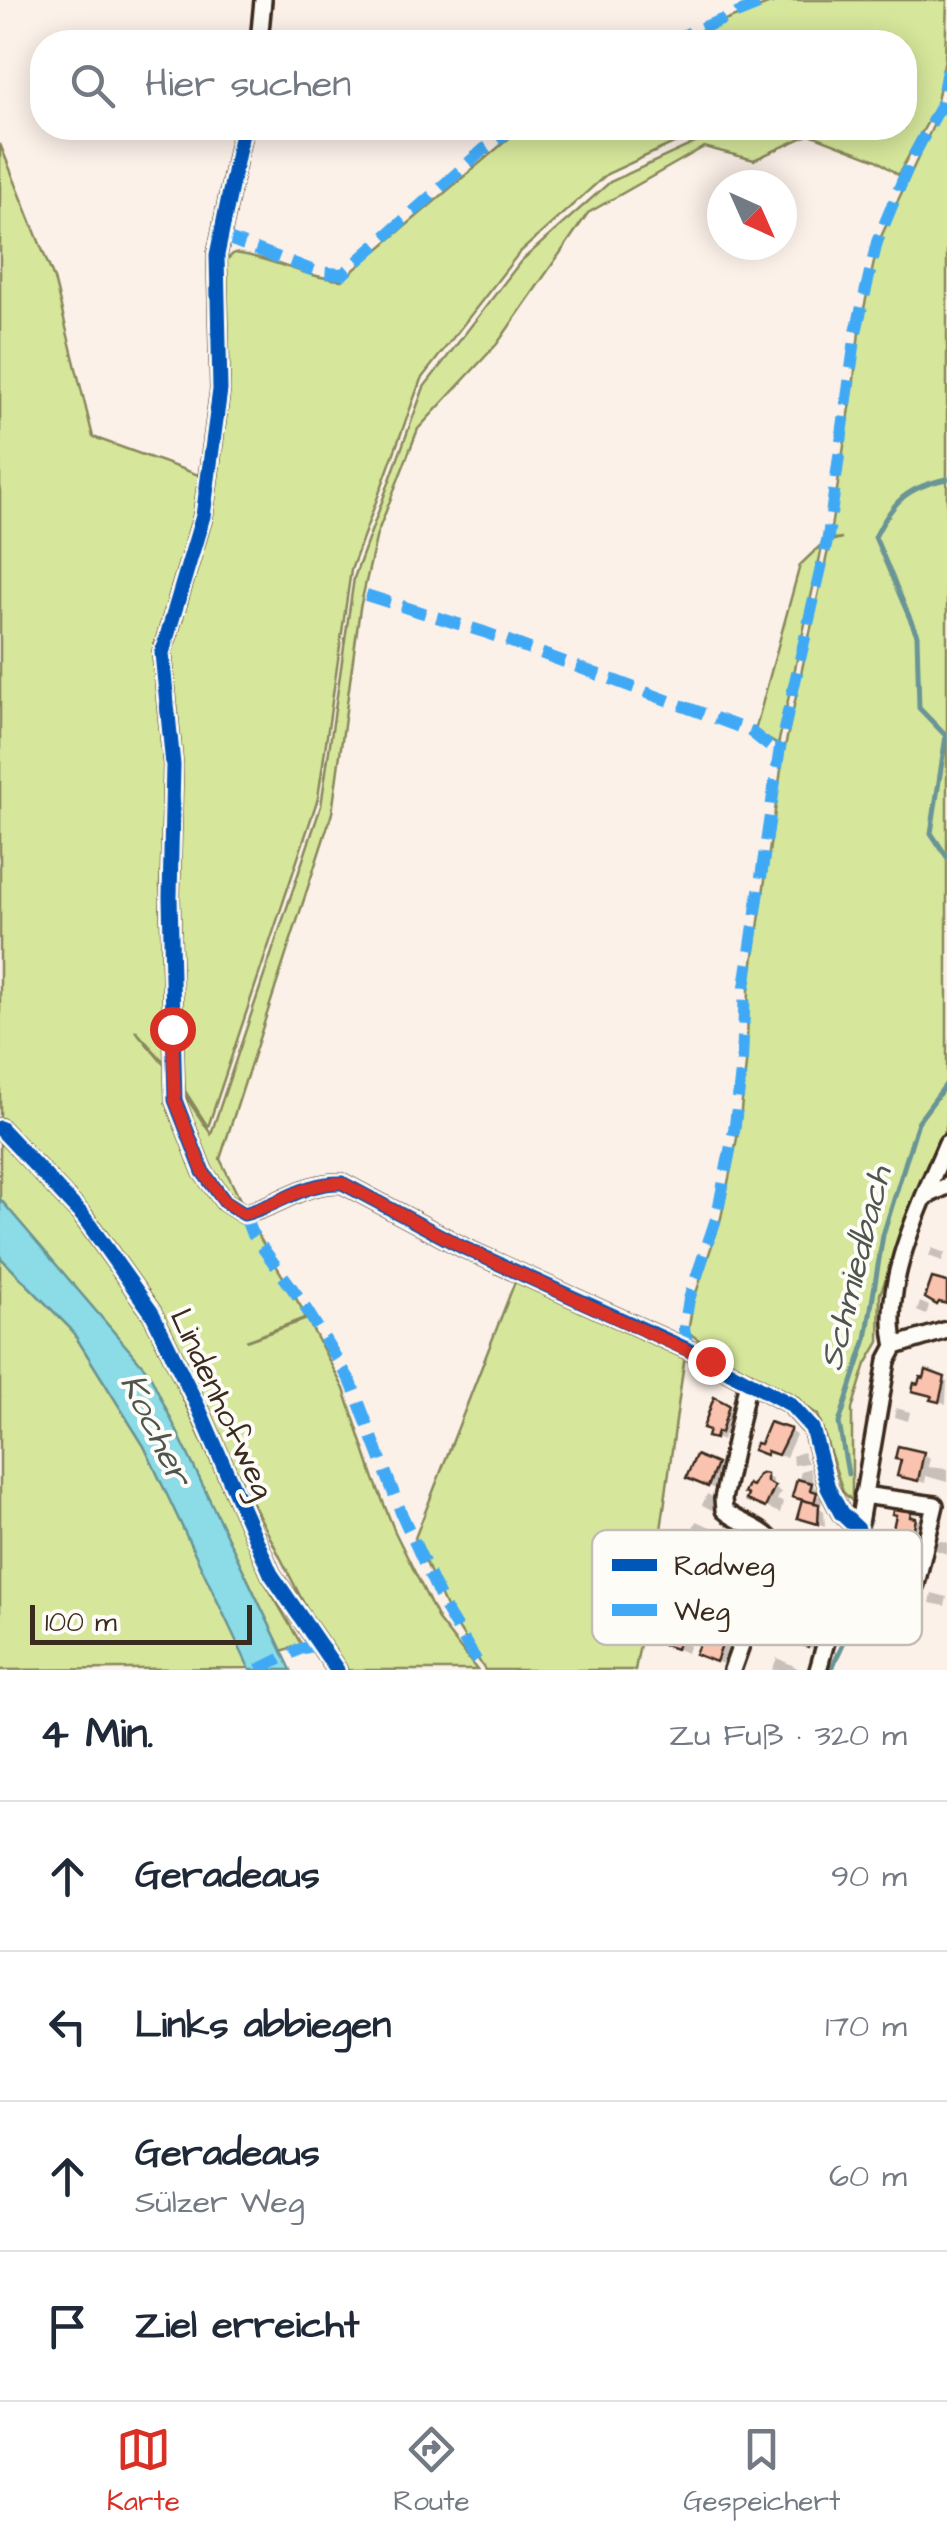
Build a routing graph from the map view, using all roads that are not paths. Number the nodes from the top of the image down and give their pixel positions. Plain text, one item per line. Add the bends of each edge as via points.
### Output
1 (262, 0) edge
2 (260, 30) edge
3 (241, 140) edge
4 (0, 1128) edge
5 (947, 1143) edge
6 (947, 1186) edge
7 (924, 1197) junction
8 (947, 1330) edge
9 (895, 1346) junction
10 (748, 1381) junction
11 (863, 1495) junction
12 (858, 1528) joint
13 (761, 1530) edge
14 (922, 1559) edge
15 (741, 1645) edge
16 (825, 1645) edge
17 (336, 1670) edge
18 (732, 1670) edge
19 (818, 1670) edge

1 - 2 street
3 - 10 street via 218,255 220,390 203,516 162,654 173,765 175,1100 203,1172 225,1202 244,1214 320,1182 342,1183
4 - 17 street, Lindenhofweg via 82,1216 152,1314 271,1574
5 - 7 street
6 - 7 street
7 - 9 street via 892,1308
8 - 9 street
9 - 11 street via 881,1382
10 - 12 street via 805,1417 828,1488
10 - 13 street via 723,1499 732,1517
11 - 12 street
11 - 14 street via 935,1505
15 - 18 street
16 - 19 street

